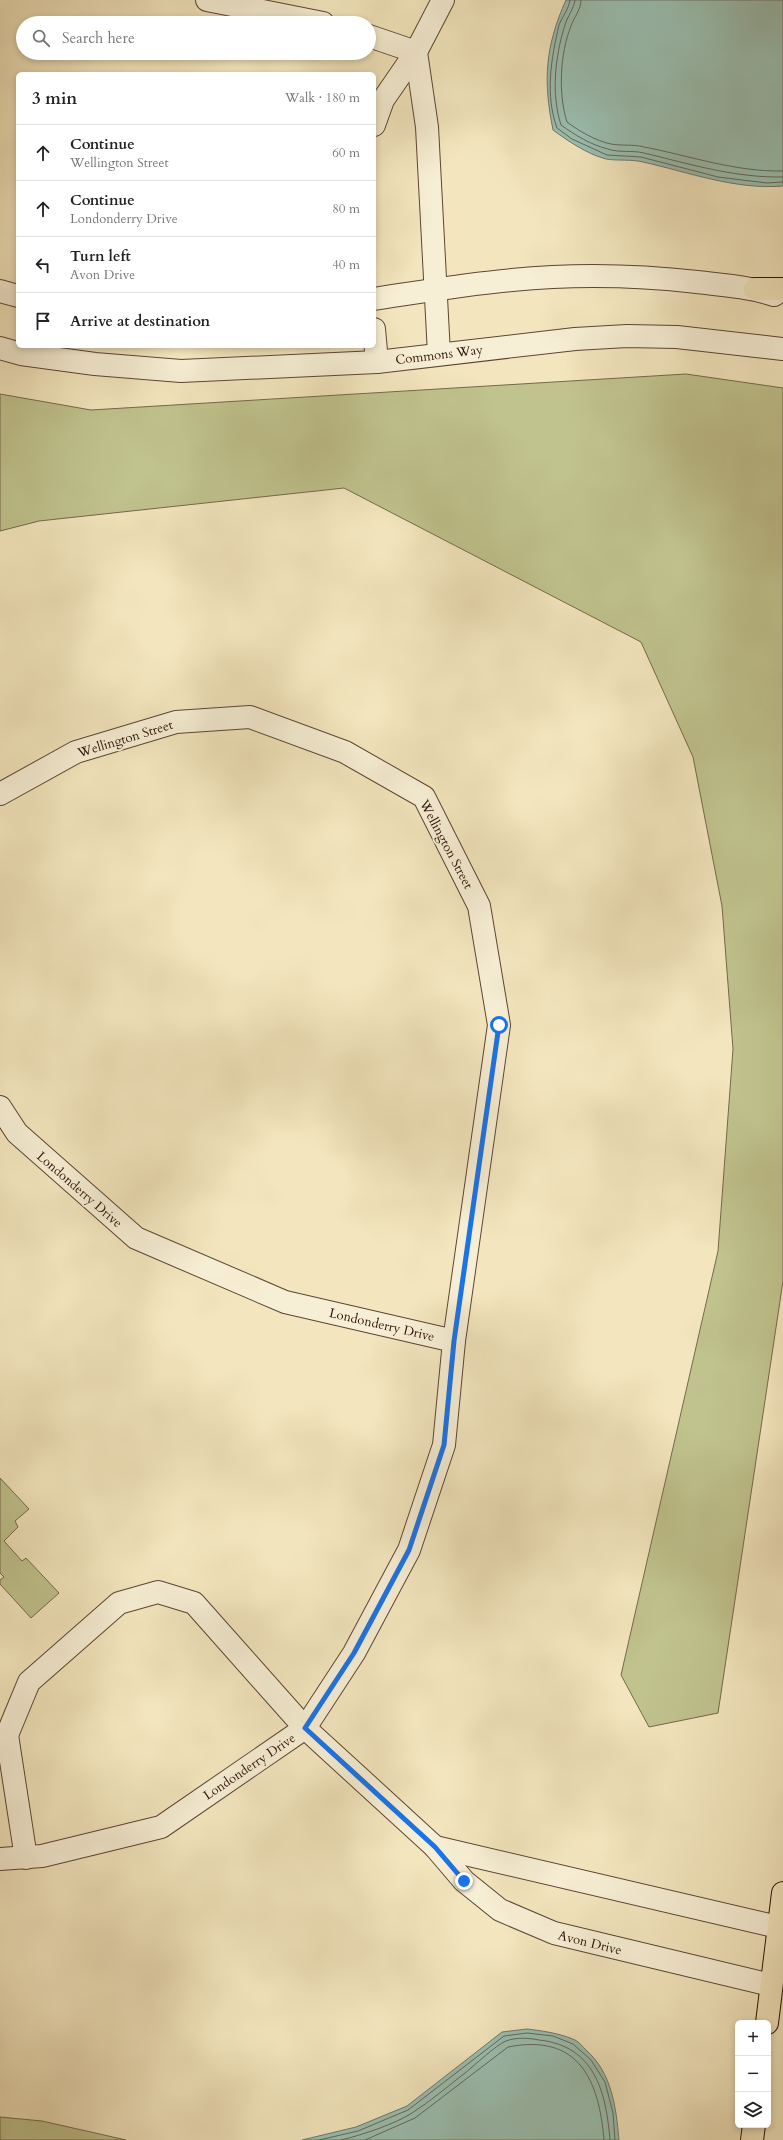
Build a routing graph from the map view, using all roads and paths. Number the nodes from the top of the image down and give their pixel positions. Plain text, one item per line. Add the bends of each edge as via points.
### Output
1 (207, 0) edge
2 (443, 0) edge
3 (288, 16) edge
4 (376, 38) edge
5 (416, 52) junction
6 (376, 119) edge
7 (755, 289) junction
8 (783, 289) edge
9 (434, 290) junction
10 (0, 291) edge
11 (16, 295) edge
12 (783, 297) edge
13 (376, 299) edge
14 (0, 348) edge
15 (376, 348) edge
16 (783, 349) edge
17 (439, 354) junction
18 (377, 362) junction
19 (0, 794) edge
20 (0, 1107) edge
21 (454, 1341) junction
22 (305, 1728) junction
23 (3, 1736) edge
24 (435, 1847) junction
25 (26, 1858) junction
26 (0, 1859) edge
27 (783, 1893) edge
28 (778, 1927) junction
29 (771, 1986) junction
30 (767, 2020) edge
31 (754, 2128) edge
32 (752, 2140) edge

1 - 3 street
2 - 5 street
4 - 5 street
5 - 6 street via 383,100
5 - 9 street via 427,127
7 - 8 main road
7 - 9 street via 620,276 512,280
7 - 12 street
9 - 13 street
9 - 17 street
10 - 11 street
14 - 18 street, Commons Way via 21,354 96,364 181,371
15 - 18 street
16 - 17 street, Commons Way via 677,338 627,336
17 - 18 street, Commons Way
19 - 21 street, Wellington Street via 76,752 176,722 250,718 345,752 424,797 479,906 499,1025
20 - 21 street, Londonderry Drive via 17,1133 136,1238 285,1302
21 - 22 street, Londonderry Drive via 444,1445 409,1550 354,1653
22 - 23 street, Avon Drive via 194,1603 158,1592 119,1603 29,1682
22 - 24 street, Avon Drive
22 - 25 street, Londonderry Drive via 161,1827
23 - 25 street
24 - 28 street, Avon Drive
24 - 29 street, Avon Drive via 464,1881 500,1910 554,1933
25 - 26 street, Londonderry Drive
27 - 28 main road
28 - 29 main road
29 - 30 main road
31 - 32 main road

